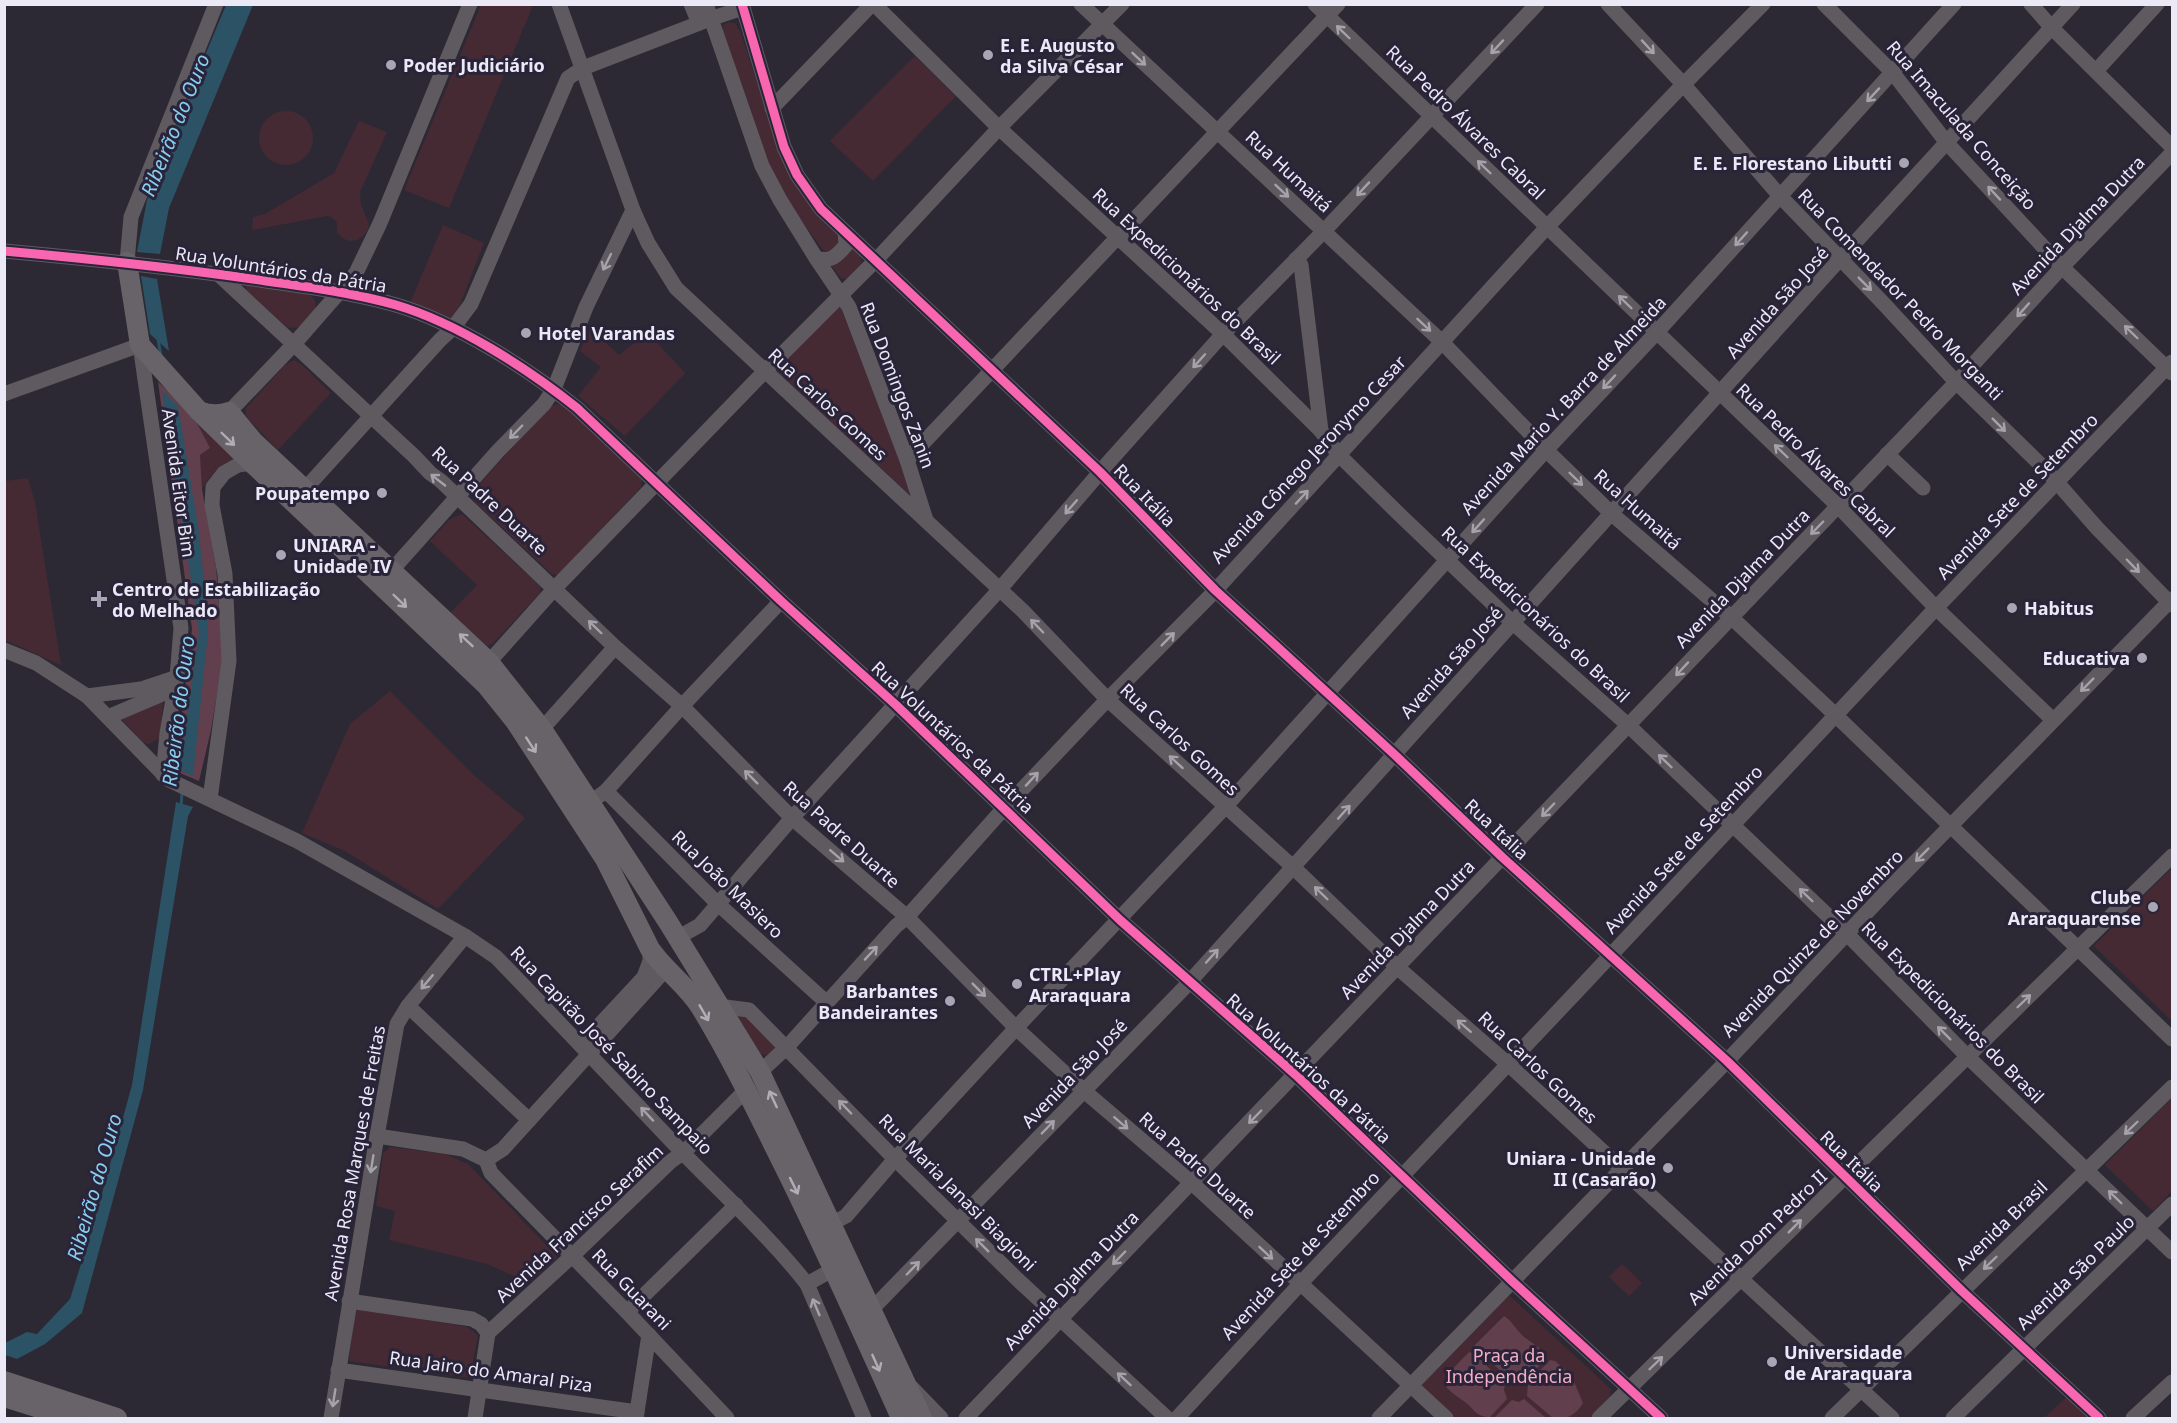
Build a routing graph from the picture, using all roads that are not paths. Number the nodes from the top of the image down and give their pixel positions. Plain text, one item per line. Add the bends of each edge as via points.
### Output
1 (216, 4) edge
2 (470, 4) edge
3 (559, 4) edge
4 (691, 4) edge
5 (873, 4) edge
6 (1081, 4) edge
7 (1122, 4) edge
8 (1315, 4) edge
9 (1537, 4) edge
10 (1608, 4) edge
11 (1763, 4) edge
12 (1824, 4) edge
13 (1954, 4) edge
14 (2031, 4) edge
15 (2073, 4) edge
16 (2157, 4) edge
17 (742, 6) edge
18 (1332, 10) edge
19 (705, 16) edge
20 (1102, 25) junction
21 (2052, 28) junction
22 (583, 68) junction
23 (2096, 71) junction
24 (1893, 73) junction
25 (1683, 84) junction
26 (772, 108) junction
27 (1432, 116) junction
28 (999, 128) junction
29 (1218, 131) junction
30 (1947, 143) junction
31 (2172, 147) edge
32 (2172, 153) edge
33 (1780, 196) junction
34 (633, 210) junction
35 (1547, 227) junction
36 (1324, 231) junction
37 (845, 232) junction
38 (1118, 237) junction
39 (4, 251) edge
40 (816, 258) junction
41 (1296, 259) junction
42 (1840, 259) junction
43 (876, 260) junction
44 (132, 263) junction
45 (2062, 267) junction
46 (218, 273) junction
47 (341, 292) junction
48 (841, 295) junction
49 (453, 328) junction
50 (1657, 332) junction
51 (1223, 334) junction
52 (1442, 342) junction
53 (294, 344) junction
54 (145, 351) junction
55 (2171, 368) edge
56 (765, 371) junction
57 (992, 371) junction
58 (1956, 382) junction
59 (554, 389) junction
60 (4, 394) edge
61 (1721, 394) junction
62 (193, 404) junction
63 (229, 412) junction
64 (370, 416) junction
65 (1321, 430) junction
66 (1546, 450) junction
67 (1887, 454) junction
68 (1339, 455) junction
69 (907, 460) junction
70 (252, 463) junction
71 (1100, 472) junction
72 (657, 482) junction
73 (2056, 482) junction
74 (1923, 488) dead end
75 (304, 489) junction
76 (458, 497) junction
77 (1838, 506) junction
78 (1612, 514) junction
79 (927, 523) junction
80 (1447, 560) junction
81 (392, 570) junction
82 (555, 588) junction
83 (1000, 589) junction
84 (1215, 590) junction
85 (781, 601) junction
86 (2171, 602) edge
87 (1936, 608) junction
88 (1731, 617) junction
89 (1513, 623) junction
90 (615, 647) junction
91 (4, 650) edge
92 (489, 662) junction
93 (175, 683) junction
94 (1328, 693) junction
95 (87, 696) junction
96 (1108, 700) junction
97 (896, 705) junction
98 (682, 706) junction
99 (1836, 715) junction
100 (108, 717) junction
101 (2053, 720) junction
102 (1629, 726) junction
103 (542, 729) junction
104 (167, 733) junction
105 (140, 752) junction
106 (1395, 754) junction
107 (166, 778) junction
108 (606, 791) junction
109 (204, 797) junction
110 (589, 803) junction
111 (1225, 807) junction
112 (1005, 808) junction
113 (792, 818) junction
114 (1731, 825) junction
115 (1951, 826) junction
116 (2172, 856) edge
117 (1502, 857) junction
118 (1293, 867) junction
119 (717, 903) junction
120 (907, 917) junction
121 (1120, 920) junction
122 (1847, 934) junction
123 (465, 936) junction
124 (677, 937) junction
125 (646, 943) junction
126 (2079, 947) junction
127 (1610, 955) junction
128 (1397, 967) junction
129 (667, 968) junction
130 (1189, 982) junction
131 (825, 1002) junction
132 (408, 1006) junction
133 (718, 1006) junction
134 (1017, 1028) junction
135 (2172, 1039) edge
136 (787, 1047) junction
137 (585, 1049) junction
138 (1968, 1057) junction
139 (1727, 1061) junction
140 (1508, 1064) junction
141 (759, 1072) junction
142 (1296, 1075) junction
143 (2172, 1087) edge
144 (746, 1090) junction
145 (1083, 1090) junction
146 (529, 1120) junction
147 (377, 1136) junction
148 (683, 1153) junction
149 (895, 1159) junction
150 (486, 1160) junction
151 (1621, 1170) junction
152 (2086, 1170) junction
153 (1401, 1176) junction
154 (1845, 1177) junction
155 (1191, 1183) junction
156 (2172, 1204) edge
157 (736, 1205) junction
158 (959, 1221) junction
159 (831, 1224) junction
160 (2148, 1228) junction
161 (2172, 1252) edge
162 (572, 1256) junction
163 (834, 1269) junction
164 (1741, 1279) junction
165 (1512, 1281) junction
166 (807, 1284) junction
167 (1300, 1284) junction
168 (1962, 1291) junction
169 (349, 1301) junction
170 (872, 1310) junction
171 (627, 1312) junction
172 (1060, 1319) junction
173 (488, 1333) junction
174 (649, 1335) junction
175 (2024, 1349) junction
176 (338, 1370) junction
177 (902, 1377) junction
178 (4, 1381) edge
179 (2172, 1382) edge
180 (1410, 1386) junction
181 (480, 1389) junction
182 (1629, 1389) junction
183 (1861, 1390) junction
184 (4, 1397) edge
185 (637, 1416) edge
186 (71, 1419) edge
187 (117, 1419) edge
188 (331, 1419) edge
189 (475, 1419) edge
190 (727, 1419) edge
191 (864, 1419) edge
192 (901, 1419) edge
193 (922, 1419) edge
194 (941, 1419) edge
195 (966, 1419) edge
196 (1167, 1419) edge
197 (1177, 1419) edge
198 (1379, 1419) edge
199 (1446, 1419) edge
200 (1599, 1419) edge
201 (1661, 1419) edge
202 (1832, 1419) edge
203 (1892, 1419) edge
204 (1953, 1419) edge
205 (2099, 1419) edge
206 (2133, 1419) edge

1 - 44 street via 131,217
2 - 47 street via 370,246
3 - 22 street, Rua Carlos Gomes
4 - 19 street, Rua Domingos Zanin
5 - 26 street
5 - 28 street, Rua Expedicionários do Brasil
6 - 20 street, Rua Humaitá
7 - 20 street
8 - 18 street, Rua Pedro Álvares Cabral
9 -> 27 street
10 -> 25 street, Rua Comendador Pedro Morganti
11 - 25 street, Avenida Cônego Jeronymo Cesar
12 - 24 street, Rua Imaculada Conceição
13 - 24 street, Avenida Mario Y. Barra de Almeida
14 - 21 street
15 - 21 street, Avenida São José
16 - 23 street
17 - 19 street
17 - 26 street
27 -> 18 street, Rua Pedro Álvares Cabral
18 - 29 street
19 - 22 street
19 - 40 street, Rua Domingos Zanin via 762,166
20 - 28 street
20 -> 29 street, Rua Humaitá
21 - 23 street
21 - 30 street, Avenida São José
22 - 34 street, Rua Carlos Gomes
22 - 49 street via 568,78 471,304
23 - 31 street
24 - 30 street, Rua Imaculada Conceição
24 -> 33 street, Avenida Mario Y. Barra de Almeida
25 - 33 street, Rua Comendador Pedro Morganti
25 - 35 street, Avenida Cônego Jeronymo Cesar
26 - 37 street via 797,176
35 -> 27 street, Rua Pedro Álvares Cabral
27 -> 36 street
28 - 38 street, Rua Expedicionários do Brasil
28 - 43 street
29 -> 36 street, Rua Humaitá
29 - 38 street
30 - 42 street, Avenida São José
45 -> 30 street, Rua Imaculada Conceição
32 - 45 street, Avenida Djalma Dutra
33 - 42 street, Rua Comendador Pedro Morganti
33 -> 50 street, Avenida Mario Y. Barra de Almeida
34 - 56 street, Rua Carlos Gomes via 676,288
34 -> 59 street via 586,307
50 -> 35 street, Rua Pedro Álvares Cabral
35 - 52 street, Avenida Cônego Jeronymo Cesar
36 - 41 street
36 -> 52 street, Rua Humaitá
37 - 40 street via 846,245 837,256 825,261
37 - 43 street
38 - 51 street, Rua Expedicionários do Brasil
38 - 57 street
39 - 44 street, Rua Voluntários da Pátria
40 - 48 street, Rua Domingos Zanin
41 - 51 street
41 - 65 street via 1301,265
42 -> 58 street, Rua Comendador Pedro Morganti
42 - 61 street, Avenida São José
43 - 48 street
43 - 57 street, Rua Itália
44 - 46 street, Rua Voluntários da Pátria
44 - 54 main road
55 -> 45 street, Rua Imaculada Conceição
45 -> 58 street, Avenida Djalma Dutra
46 - 47 street, Rua Voluntários da Pátria
46 - 53 street, Rua Padre Duarte
47 - 49 street, Rua Voluntários da Pátria via 398,305
47 - 53 street
48 - 56 street
48 - 69 street, Rua Domingos Zanin
49 - 59 street, Rua Voluntários da Pátria
49 - 64 street
50 - 61 street, Rua Pedro Álvares Cabral
50 -> 66 street, Avenida Mario Y. Barra de Almeida
51 - 65 street, Rua Expedicionários do Brasil
51 -> 71 street
52 - 66 street, Rua Humaitá
52 - 68 street, Avenida Cônego Jeronymo Cesar
53 - 63 street
53 - 64 street, Rua Padre Duarte
54 - 60 street
54 - 62 main road
54 - 93 street, Avenida Eitor Bim via 181,628
55 - 73 street, Avenida Sete de Setembro
56 - 72 street
56 - 79 street, Rua Carlos Gomes
57 - 69 street
57 - 71 street, Rua Itália
58 - 67 street, Avenida Djalma Dutra
58 -> 73 street, Rua Comendador Pedro Morganti
59 - 72 street, Rua Voluntários da Pátria
59 -> 76 street
77 -> 61 street, Rua Pedro Álvares Cabral
61 - 78 street, Avenida São José
62 - 63 main road via 212,415
62 -> 70 main road
63 - 75 main road via 253,441
64 - 75 street
76 -> 64 street, Rua Padre Duarte
65 - 68 street, Rua Expedicionários do Brasil
66 -> 78 street, Rua Humaitá
66 -> 80 street, Avenida Mario Y. Barra de Almeida
67 - 74 street
67 - 77 street, Avenida Djalma Dutra
68 - 80 street, Rua Expedicionários do Brasil
84 -> 68 street, Avenida Cônego Jeronymo Cesar
69 - 79 street, Rua Domingos Zanin
70 - 109 street, Avenida Eitor Bim via 224,473 213,487 212,505 225,573 229,661
70 -> 125 main road via 486,685 515,721 606,859
71 -> 83 street
71 - 84 street, Rua Itália
72 - 82 street
72 - 85 street, Rua Voluntários da Pátria
73 -> 86 street, Rua Comendador Pedro Morganti
73 - 87 street, Avenida Sete de Setembro
75 - 81 main road
76 - 81 street
76 - 82 street, Rua Padre Duarte
77 - 87 street, Rua Pedro Álvares Cabral
77 -> 88 street, Avenida Djalma Dutra
78 - 88 street, Rua Humaitá
78 - 89 street, Avenida São José
79 - 83 street, Rua Carlos Gomes
80 - 89 street, Rua Expedicionários do Brasil
80 - 94 street, Avenida Mario Y. Barra de Almeida
92 -> 81 main road
90 -> 82 street, Rua Padre Duarte
82 - 92 street
96 -> 83 street, Rua Carlos Gomes
83 - 97 street
84 - 94 street, Rua Itália
96 -> 84 street, Avenida Cônego Jeronymo Cesar
85 - 97 street, Rua Voluntários da Pátria
85 - 98 street
86 -> 101 street, Avenida Quinze de Novembro
87 - 99 street, Avenida Sete de Setembro
87 - 101 street, Rua Pedro Álvares Cabral
88 - 99 street, Rua Humaitá
88 -> 102 street, Avenida Djalma Dutra
89 - 102 street, Rua Expedicionários do Brasil
89 - 106 street, Avenida São José
90 - 98 street, Rua Padre Duarte
90 - 103 street
91 - 95 street via 36,663
92 - 103 main road
93 - 95 street
93 - 100 street
93 - 104 street, Avenida Eitor Bim
94 - 106 street, Rua Itália
94 - 111 street, Avenida Mario Y. Barra de Almeida
95 - 100 street
111 -> 96 street, Rua Carlos Gomes
112 -> 96 street, Avenida Cônego Jeronymo Cesar
97 - 112 street, Rua Voluntários da Pátria
97 - 113 street
98 - 108 street
113 -> 98 street, Rua Padre Duarte
99 - 114 street, Avenida Sete de Setembro
99 - 115 street, Rua Humaitá
100 - 105 street
101 - 115 street, Avenida Quinze de Novembro
114 -> 102 street, Rua Expedicionários do Brasil
102 -> 117 street, Avenida Djalma Dutra
103 - 110 main road
104 - 105 street via 148,752
104 - 107 street, Avenida Eitor Bim
105 - 107 street
106 - 117 street, Rua Itália
118 -> 106 street, Avenida São José
107 - 109 street, Rua Capitão José Sabino Sampaio
108 - 110 street
108 - 119 street, Rua João Masiero
109 - 123 street, Rua Capitão José Sabino Sampaio via 297,841
110 - 124 main road
111 - 118 street, Rua Carlos Gomes
111 - 121 street, Avenida Mario Y. Barra de Almeida
112 - 120 street, Avenida Cônego Jeronymo Cesar
112 - 121 street, Rua Voluntários da Pátria
113 - 119 street
113 -> 120 street, Rua Padre Duarte
122 -> 114 street, Rua Expedicionários do Brasil
114 - 127 street, Avenida Sete de Setembro
115 -> 122 street, Avenida Quinze de Novembro
115 - 126 street, Rua Humaitá
116 - 126 street, Avenida Dom Pedro II
117 - 127 street, Rua Itália
117 - 128 street, Avenida Djalma Dutra
128 -> 118 street, Rua Carlos Gomes
130 -> 118 street, Avenida São José
119 - 124 street via 700,925
119 - 131 street, Rua João Masiero
131 -> 120 street, Avenida Cônego Jeronymo Cesar
120 -> 134 street, Rua Padre Duarte
121 - 130 street, Rua Voluntários da Pátria
121 - 134 street, Avenida Mario Y. Barra de Almeida
138 -> 122 street, Rua Expedicionários do Brasil
122 - 139 street, Avenida Quinze de Novembro
123 -> 132 street, Avenida Rosa Marques de Freitas
123 - 137 street, Rua Capitão José Sabino Sampaio via 496,957
124 - 125 main road via 660,922 646,930
124 - 129 main road via 675,964
124 - 133 main road
125 - 129 main road
125 - 137 street via 650,961 644,976
126 - 135 street, Rua Humaitá
138 -> 126 street, Avenida Dom Pedro II
127 - 139 street, Rua Itália
127 - 140 street, Avenida Sete de Setembro
140 -> 128 street, Rua Carlos Gomes
128 - 142 street, Avenida Djalma Dutra
129 - 137 street
129 -> 144 main road via 700,1006
130 - 142 street, Rua Voluntários da Pátria
130 - 145 street, Avenida São José
131 - 136 street, Avenida Cônego Jeronymo Cesar
132 - 146 street
132 - 147 street, Avenida Rosa Marques de Freitas via 397,1024
133 - 136 street, Rua Maria Janasi Biagioni via 749,1010
133 - 141 main road
134 - 145 street, Rua Padre Duarte
134 - 149 street, Avenida Mario Y. Barra de Almeida
136 - 141 street, Avenida Cônego Jeronymo Cesar
149 -> 136 street, Rua Maria Janasi Biagioni
137 - 146 street
148 -> 137 street, Rua Capitão José Sabino Sampaio
138 - 152 street, Rua Expedicionários do Brasil
138 - 154 street, Avenida Dom Pedro II
139 - 151 street, Avenida Quinze de Novembro
139 - 154 street, Rua Itália
140 - 151 street, Rua Carlos Gomes
140 - 153 street, Avenida Sete de Setembro
159 -> 141 main road
142 - 153 street, Rua Voluntários da Pátria
142 -> 155 street, Avenida Djalma Dutra
143 -> 152 street, Avenida Brasil
144 - 148 street, Avenida Francisco Serafim
144 -> 163 main road
145 -> 155 street, Rua Padre Duarte
158 -> 145 street, Avenida São José
146 - 150 street via 503,1149
147 - 150 street via 463,1149
147 -> 169 street, Avenida Rosa Marques de Freitas
148 - 157 street, Rua Capitão José Sabino Sampaio
148 - 162 street, Avenida Francisco Serafim
149 - 158 street, Rua Maria Janasi Biagioni
149 - 159 street, Avenida Mario Y. Barra de Almeida via 846,1216
150 - 162 street, Rua Guarani via 491,1173
151 - 164 street, Rua Carlos Gomes
151 - 165 street, Avenida Quinze de Novembro
160 -> 152 street, Rua Expedicionários do Brasil
152 -> 168 street, Avenida Brasil
153 - 165 street, Rua Voluntários da Pátria
153 - 167 street, Avenida Sete de Setembro
164 -> 154 street, Avenida Dom Pedro II
154 - 168 street, Rua Itália
155 -> 167 street, Rua Padre Duarte
155 -> 172 street, Avenida Djalma Dutra
156 - 160 street, Avenida São Paulo
157 - 166 street, Rua Capitão José Sabino Sampaio
157 - 171 street
170 -> 158 street, Avenida São José
172 -> 158 street, Rua Maria Janasi Biagioni
159 - 170 main road
160 - 161 street, Rua Expedicionários do Brasil
160 - 175 street, Avenida São Paulo
162 - 171 street, Rua Guarani
162 - 173 street, Avenida Francisco Serafim
163 - 166 street
163 -> 192 main road
182 -> 164 street, Avenida Dom Pedro II
164 - 183 street, Rua Carlos Gomes
165 - 180 street, Avenida Quinze de Novembro
165 - 182 street, Rua Voluntários da Pátria
191 -> 166 street, Rua Capitão José Sabino Sampaio
167 - 180 street, Rua Padre Duarte
167 - 197 street, Avenida Sete de Setembro
168 - 175 street, Rua Itália
168 - 183 street, Avenida Brasil
169 - 173 street via 472,1319
169 - 176 street, Avenida Rosa Marques de Freitas
170 - 177 main road
171 - 174 street, Rua Guarani
172 - 195 street, Avenida Djalma Dutra
196 -> 172 street, Rua Maria Janasi Biagioni
173 - 181 street
174 - 185 street
174 - 190 street, Rua Guarani
175 - 204 street, Avenida São Paulo
175 - 205 street, Rua Itália
176 - 181 street, Rua Jairo do Amaral Piza
176 -> 188 street, Avenida Rosa Marques de Freitas
177 - 193 main road
177 - 194 street
178 - 187 main road
179 - 206 street
180 - 198 street, Avenida Quinze de Novembro
180 - 199 street, Rua Padre Duarte
181 - 185 street, Rua Jairo do Amaral Piza
181 - 189 street
182 - 200 street, Avenida Dom Pedro II
182 - 201 street, Rua Voluntários da Pátria
183 - 202 street, Avenida Brasil
183 - 203 street, Rua Carlos Gomes
184 - 186 main road

